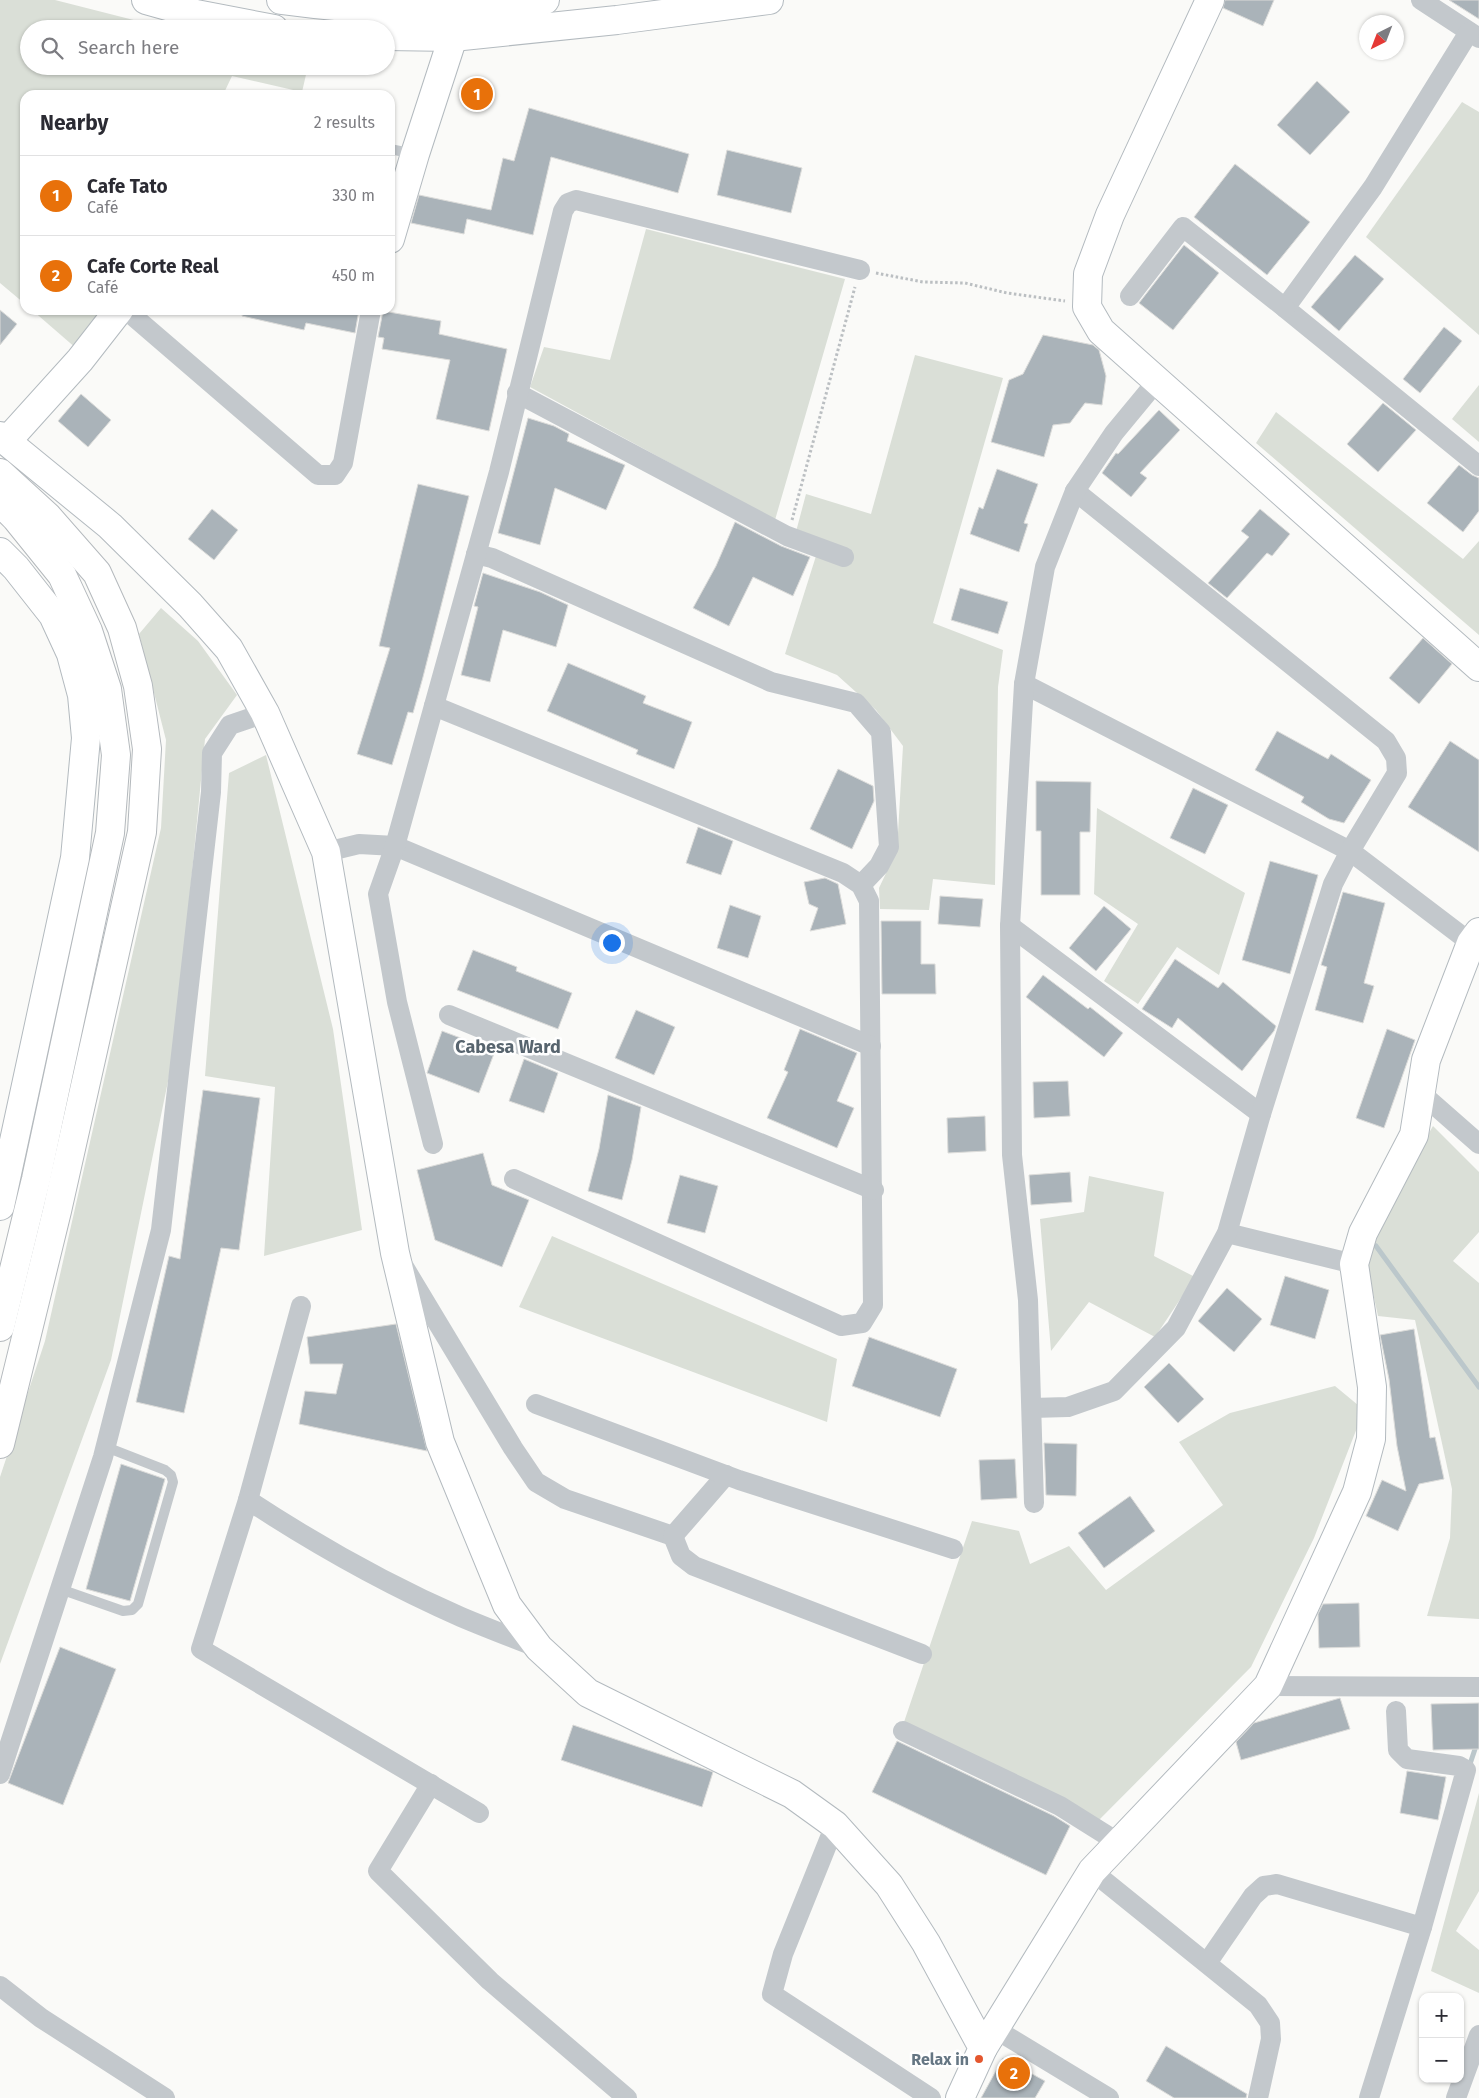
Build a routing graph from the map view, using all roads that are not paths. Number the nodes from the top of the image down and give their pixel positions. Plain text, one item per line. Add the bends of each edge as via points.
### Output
1 (146, 0) edge
2 (281, 0) edge
3 (545, 0) edge
4 (769, 0) edge
5 (1210, 0) edge
6 (1421, 0) edge
7 (227, 20) edge
8 (1474, 35) edge
9 (395, 36) edge
10 (453, 37) junction
11 (402, 152) edge
12 (395, 203) edge
13 (860, 270) road end
14 (1130, 296) dead end
15 (1286, 308) junction
16 (115, 315) edge
17 (132, 315) edge
18 (370, 315) edge
19 (1157, 381) junction
20 (517, 393) junction
21 (3, 438) edge
22 (1479, 466) edge
23 (0, 473) edge
24 (1075, 491) junction
25 (0, 502) edge
26 (0, 552) edge
27 (476, 554) junction
28 (844, 557) dead end
29 (1479, 667) edge
30 (1024, 684) junction
31 (434, 706) junction
32 (266, 713) junction
33 (395, 846) junction
34 (1350, 851) junction
35 (326, 852) junction
36 (861, 885) junction
37 (1010, 926) junction
38 (1476, 941) edge
39 (449, 1015) dead end
40 (870, 1046) junction
41 (1422, 1094) junction
42 (1261, 1114) junction
43 (432, 1144) dead end
44 (1479, 1144) edge
45 (514, 1179) dead end
46 (874, 1190) junction
47 (0, 1206) edge
48 (1228, 1233) junction
49 (395, 1253) junction
50 (1354, 1264) junction
51 (301, 1306) dead end
52 (0, 1327) edge
53 (536, 1404) dead end
54 (1032, 1408) junction
55 (0, 1444) edge
56 (106, 1447) junction
57 (726, 1475) junction
58 (248, 1500) junction
59 (1034, 1503) dead end
60 (673, 1536) junction
61 (953, 1549) dead end
62 (60, 1589) junction
63 (539, 1648) junction
64 (922, 1654) dead end
65 (1268, 1686) junction
66 (1479, 1687) edge
67 (1396, 1711) dead end
68 (903, 1731) dead end
69 (0, 1774) edge
70 (431, 1784) junction
71 (480, 1813) dead end
72 (836, 1825) junction
73 (1119, 1843) junction
74 (1092, 1871) junction
75 (1422, 1927) junction
76 (1206, 1963) junction
77 (0, 1986) edge
78 (1479, 2035) edge
79 (989, 2039) junction
80 (1102, 2096) edge
81 (165, 2098) edge
82 (627, 2098) edge
83 (931, 2098) edge
84 (960, 2098) edge
85 (1258, 2098) edge
86 (1368, 2098) edge
87 (1456, 2098) edge

1 - 7 main road
2 - 3 main road via 415,11
4 - 10 main road
5 - 19 main road via 1110,216 1088,274 1087,306 1101,331
6 - 8 street
8 - 15 street via 1373,187
9 - 10 main road
10 - 11 main road
11 - 12 main road
13 - 20 street via 576,200 563,210
14 - 15 street via 1183,227
15 - 22 street
16 - 21 main road via 80,360
17 - 18 street via 318,474 335,475 343,463
19 - 24 street via 1114,433
19 - 29 main road
20 - 27 street
20 - 28 street via 787,536
21 - 32 main road via 110,526 190,604 229,649
23 - 55 main road via 47,516 97,573 122,628 138,686 147,749 142,832 58,1211
24 - 30 street via 1045,567
24 - 34 street via 1386,742 1396,758 1396,773
25 - 52 main road via 62,575 88,631 106,689 116,755 110,833 36,1179
26 - 47 main road via 53,616 71,654 82,695 86,738 75,858
27 - 31 street
27 - 36 street via 492,558 771,682 856,703 881,732 889,847 879,866
30 - 34 street
30 - 37 street
31 - 33 street
31 - 36 street via 843,873
32 - 35 main road
32 - 56 street via 230,725 212,752 211,792 161,1230
33 - 35 street via 360,844
33 - 40 street
33 - 43 street via 378,894 397,1002
34 - 38 street
34 - 42 street via 1333,884
35 - 49 main road
36 - 40 street via 870,901
37 - 42 street
37 - 54 street via 1012,1155 1028,1300
38 - 41 main road via 1426,1060
39 - 46 street
40 - 46 street
41 - 44 street
41 - 50 main road via 1414,1135 1363,1233
42 - 48 street
45 - 46 street via 841,1326 862,1323 873,1305
48 - 50 street
48 - 54 street via 1176,1328 1114,1391 1068,1407
49 - 60 street via 536,1482 565,1499
49 - 63 main road via 440,1442 508,1606
50 - 65 main road via 1372,1387 1371,1439 1358,1492
51 - 58 street
53 - 57 street
54 - 59 street
56 - 62 street
56 - 62 lane via 165,1470 173,1482 138,1604 132,1610 123,1611
57 - 60 street
57 - 61 street
58 - 63 street via 295,1531 461,1617
58 - 70 street via 201,1649
60 - 64 street via 681,1556 694,1566
62 - 69 street
63 - 72 main road via 588,1693 792,1794
65 - 66 street
65 - 73 main road
67 - 75 street via 1398,1750 1407,1759 1459,1766 1466,1770
68 - 73 street via 1060,1806
70 - 71 street
70 - 82 street via 378,1871 490,1981
72 - 79 main road via 894,1894
72 - 83 street via 784,1954 772,1994
73 - 74 main road
74 - 76 street
74 - 79 main road
75 - 76 street via 1277,1884 1264,1886 1253,1896
75 - 86 street
76 - 85 street via 1258,2005 1270,2023 1271,2040
77 - 81 street via 40,2018
78 - 87 street
79 - 80 street
79 - 84 main road

